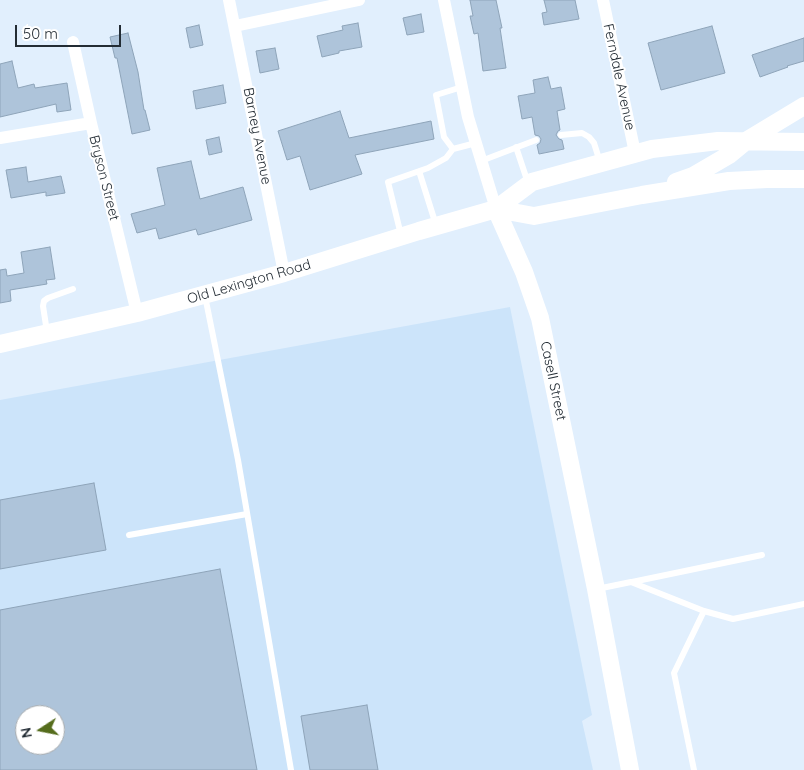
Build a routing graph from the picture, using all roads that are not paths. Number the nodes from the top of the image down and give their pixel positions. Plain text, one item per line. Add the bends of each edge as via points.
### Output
1 (229, 0) edge
2 (359, 0) edge
3 (444, 0) edge
4 (603, 0) edge
5 (235, 26) junction
6 (73, 42) dead end
7 (462, 87) junction
8 (804, 106) edge
9 (91, 123) junction
10 (561, 135) dead end
11 (0, 138) edge
12 (536, 140) dead end
13 (746, 141) junction
14 (804, 142) edge
15 (476, 143) junction
16 (516, 147) junction
17 (453, 149) junction
18 (635, 153) junction
19 (481, 160) junction
20 (600, 163) junction
21 (419, 171) junction
22 (804, 179) edge
23 (528, 184) junction
24 (642, 195) junction
25 (496, 209) junction
26 (436, 226) junction
27 (402, 237) junction
28 (284, 273) junction
29 (73, 289) dead end
30 (204, 295) junction
31 (137, 313) junction
32 (47, 334) junction
33 (0, 344) edge
34 (247, 514) junction
35 (129, 535) dead end
36 (762, 555) dead end
37 (631, 582) junction
38 (596, 589) junction
39 (804, 604) edge
40 (704, 611) junction
41 (291, 770) edge
42 (630, 770) edge
43 (694, 770) edge

1 - 5 street, Barney Avenue
2 - 5 street
3 - 7 street, Casell Street
4 - 18 street, Ferndale Avenue
5 - 28 street, Barney Avenue
6 - 9 street, Bryson Street
7 - 15 street, Casell Street
7 - 17 lane via 436,95 444,137
8 - 13 main road
9 - 11 street
9 - 31 street, Bryson Street
10 - 20 lane via 582,133 589,137
12 - 16 lane
13 - 14 main road, Old Lexington Road
13 - 18 main road, Old Lexington Road via 718,141
13 - 24 main road via 694,176
15 - 17 lane
15 - 19 street, Casell Street
16 - 19 lane
16 - 23 lane
17 - 21 lane via 446,158
18 - 20 main road, Old Lexington Road
19 - 25 street, Casell Street
20 - 23 main road, Old Lexington Road
21 - 26 lane
21 - 27 lane via 388,182
22 - 24 main road via 729,181
23 - 25 main road, Old Lexington Road
24 - 25 main road, Old Lexington Road via 534,216
25 - 26 main road, Old Lexington Road
25 - 38 main road, Casell Street via 540,318
26 - 27 main road, Old Lexington Road
27 - 28 main road, Old Lexington Road
28 - 30 main road, Old Lexington Road
29 - 32 lane via 44,301
30 - 31 main road, Old Lexington Road
30 - 34 lane
31 - 32 main road, Old Lexington Road
32 - 33 main road, Old Lexington Road
34 - 35 lane
34 - 41 lane
36 - 37 lane
37 - 38 lane
37 - 40 lane
38 - 42 main road, Casell Street
39 - 40 lane via 733,619
40 - 43 lane via 674,673

